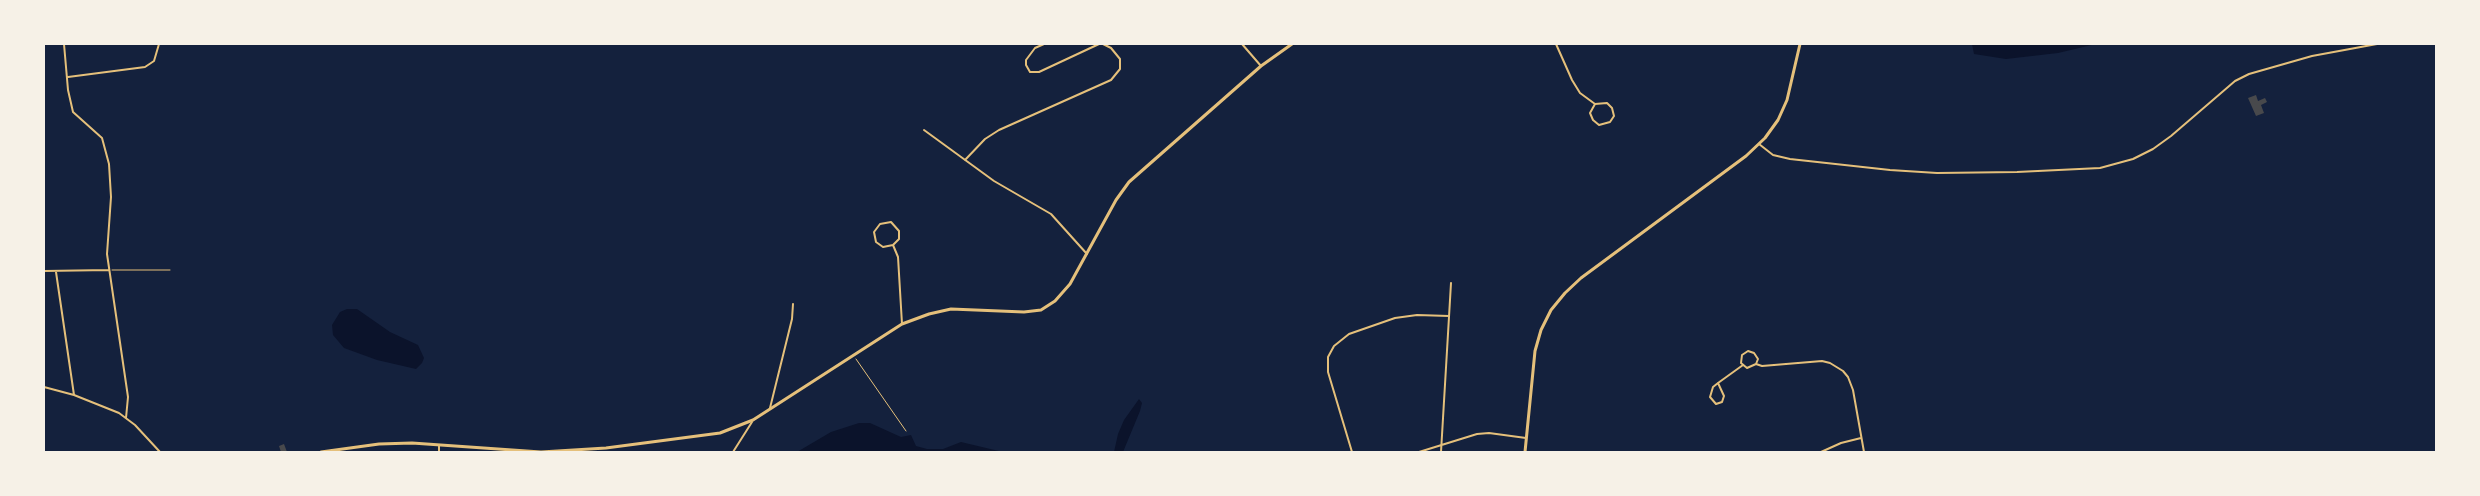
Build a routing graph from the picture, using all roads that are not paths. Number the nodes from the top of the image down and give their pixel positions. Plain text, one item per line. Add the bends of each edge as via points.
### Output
1 (64, 44) edge
2 (159, 44) edge
3 (1044, 44) edge
4 (1099, 44) edge
5 (1103, 44) edge
6 (1242, 44) edge
7 (1292, 44) edge
8 (1556, 44) edge
9 (1800, 44) edge
10 (2378, 44) edge
11 (1261, 66) junction
12 (68, 77) junction
13 (1595, 104) junction
14 (924, 130) dead end
15 (1759, 144) junction
16 (965, 160) junction
17 (893, 246) junction
18 (1087, 254) junction
19 (109, 270) junction
20 (44, 271) edge
21 (56, 272) junction
22 (1451, 283) dead end
23 (793, 304) dead end
24 (1449, 316) junction
25 (902, 324) junction
26 (1756, 364) junction
27 (1743, 365) junction
28 (1718, 383) junction
29 (44, 387) edge
30 (74, 395) junction
31 (770, 408) junction
32 (126, 418) junction
33 (753, 420) junction
34 (1861, 438) junction
35 (1527, 439) junction
36 (439, 445) junction
37 (1442, 445) junction
38 (330, 452) edge
39 (541, 452) edge
40 (160, 453) edge
41 (321, 453) edge
42 (440, 453) edge
43 (733, 453) edge
44 (1352, 453) edge
45 (1419, 453) edge
46 (1441, 453) edge
47 (1526, 453) edge
48 (1821, 453) edge
49 (1864, 453) edge

1 - 12 street
2 - 12 street via 154,61 145,67
3 - 4 street via 1026,60 1030,72 1039,72
5 - 16 street via 1120,59 1120,69 1111,80 999,130
6 - 11 street
7 - 11 street
8 - 13 street via 1576,87
9 - 15 street via 1783,110
10 - 15 street via 2312,56 2249,74 2217,94 2162,143 2133,159 2100,168 2017,172 1890,170 1790,159 1773,155
11 - 18 street via 1129,182
12 - 19 street via 74,112 98,134 107,154 111,197
13 - 13 street via 1590,113 1593,120 1603,125 1610,122 1614,116 1612,108 1607,103
14 - 16 street
15 - 35 street via 1581,278 1558,301 1541,330 1535,351
16 - 18 street via 1003,188 1051,214
17 - 17 street via 899,237 898,229 891,222 881,223 875,230 875,240 883,247
17 - 25 street via 898,257
18 - 25 street via 1063,293 1041,310 951,309
19 - 21 street
19 - 32 street via 128,397
20 - 21 street
21 - 30 street
22 - 24 street
23 - 31 street
24 - 37 street
24 - 44 street via 1406,316 1349,334 1334,346 1327,366
25 - 31 street
26 - 27 street via 1749,368
26 - 27 street via 1757,356 1749,351 1741,356
26 - 34 street via 1822,361 1837,367 1850,382
27 - 28 street
28 - 28 street via 1710,396 1716,404 1724,396
29 - 30 street
30 - 32 street
31 - 33 street
32 - 40 street
33 - 39 street via 727,431 685,439
33 - 43 street
34 - 48 street
34 - 49 street
35 - 37 street via 1489,433
35 - 47 street
36 - 38 street via 396,443
36 - 39 street
36 - 42 street
37 - 45 street
37 - 46 street
38 - 41 street

